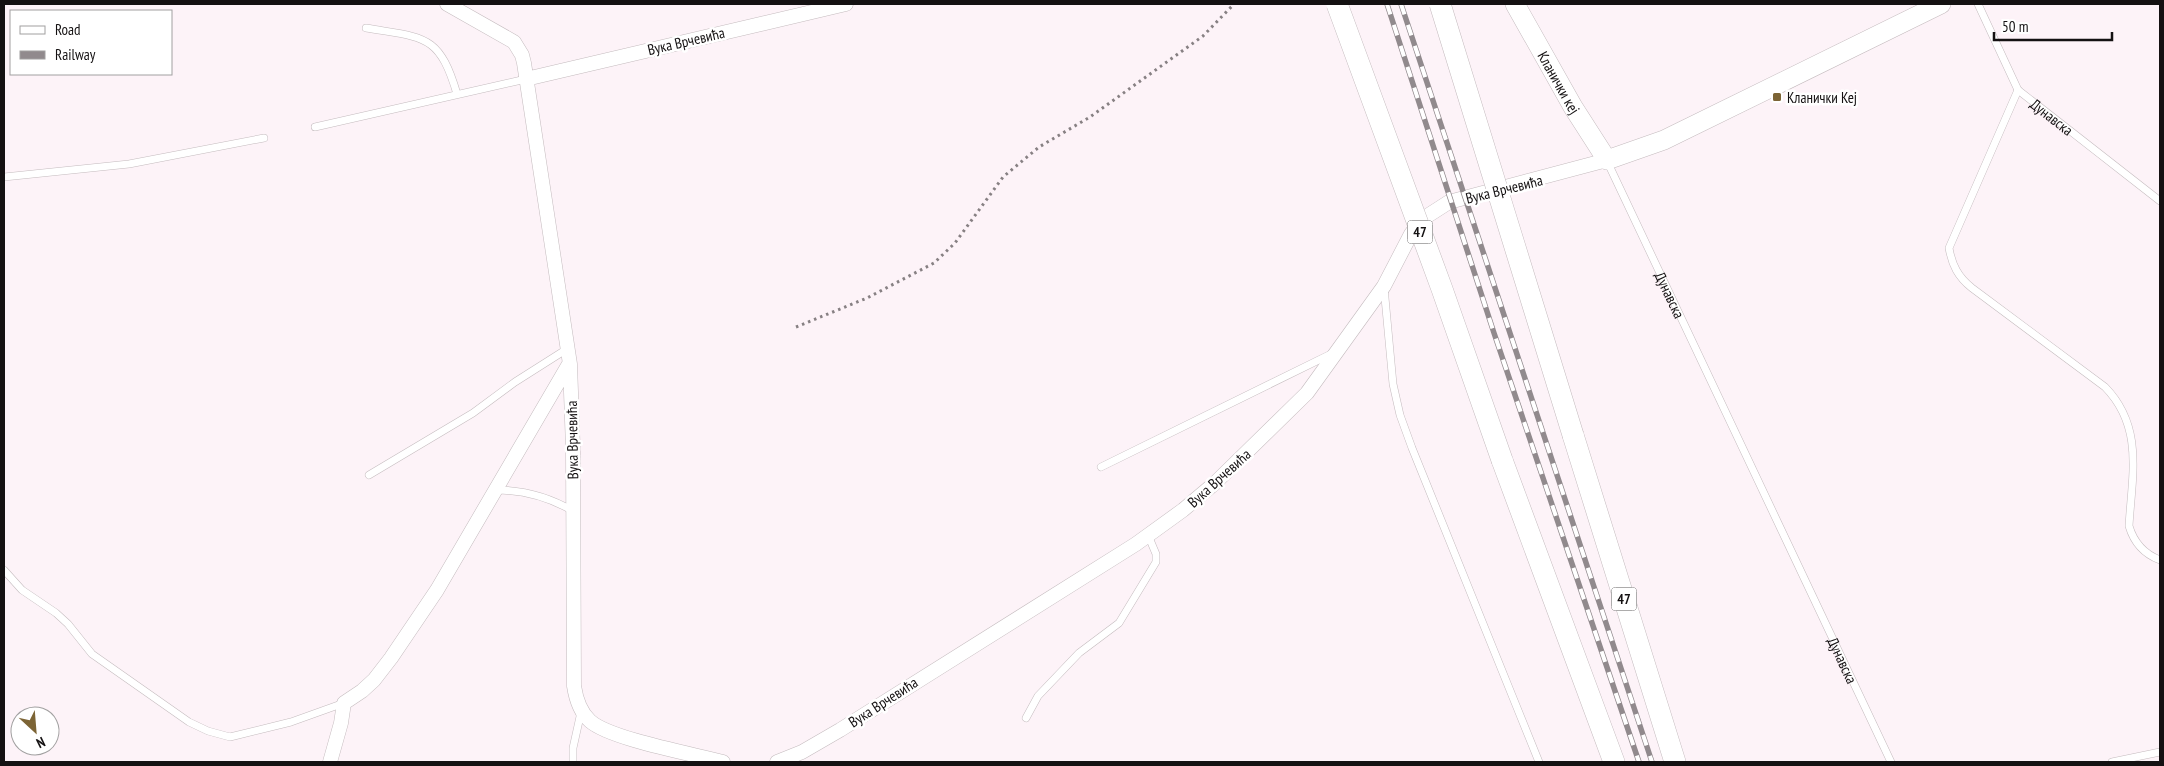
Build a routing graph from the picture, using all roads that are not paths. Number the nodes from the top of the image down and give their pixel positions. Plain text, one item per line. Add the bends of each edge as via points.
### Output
1 (447, 4) edge
2 (846, 4) edge
3 (1328, 4) edge
4 (1337, 4) edge
5 (1440, 4) edge
6 (1449, 4) edge
7 (1515, 4) edge
8 (1941, 4) edge
9 (1978, 4) edge
10 (366, 28) dead end
11 (1448, 31) junction
12 (1348, 35) junction
13 (526, 79) junction
14 (2018, 90) junction
15 (457, 94) junction
16 (315, 128) dead end
17 (264, 138) dead end
18 (1607, 160) junction
19 (4, 177) edge
20 (2160, 201) edge
21 (1384, 286) junction
22 (568, 349) junction
23 (1340, 350) junction
24 (570, 364) junction
25 (1102, 467) dead end
26 (369, 475) dead end
27 (496, 490) junction
28 (573, 511) junction
29 (1148, 536) junction
30 (2160, 560) edge
31 (4, 570) edge
32 (344, 703) junction
33 (581, 709) junction
34 (1026, 718) dead end
35 (2160, 752) edge
36 (795, 759) edge
37 (330, 762) edge
38 (573, 762) edge
39 (723, 762) edge
40 (777, 762) edge
41 (1539, 762) edge
42 (1614, 762) edge
43 (1674, 762) edge
44 (1891, 762) edge
45 (2112, 762) edge

1 - 13 street, Вука Врчевића via 514,42 522,55
2 - 13 street, Вука Врчевића
3 - 12 main road, bridge
4 - 12 main road, 47, bridge
5 - 11 main road, 47, bridge
6 - 11 main road
7 - 18 main road, Кланички кеј
8 - 18 main road via 1664,140
9 - 14 lane, Дунавска
10 - 15 lane via 420,38 432,45 441,54
11 - 43 main road, 47, bridge
12 - 42 main road, 47, bridge
13 - 15 lane
13 - 22 street, Вука Врчевића
14 - 20 lane, Дунавска
14 - 30 lane via 1949,248 1951,258 1959,275 1972,288 2115,397 2127,420 2134,446 2129,526 2143,550
15 - 16 lane
17 - 19 lane via 129,164
18 - 21 street, Вука Врчевића via 1449,202 1421,220
18 - 44 lane, Дунавска
21 - 23 street, Вука Врчевића
21 - 41 lane via 1393,384 1400,415
22 - 24 street, Вука Врчевића
22 - 26 lane via 473,413
23 - 25 lane
23 - 29 street, Вука Врчевића via 1307,393 1243,457 1184,510
24 - 27 street
24 - 28 street, Вука Врчевића
27 - 28 lane via 520,490
27 - 32 street via 437,590 391,658 362,691
28 - 33 street, Вука Врчевића via 574,686
29 - 34 lane via 1156,562 1119,623 1079,653 1038,696
29 - 36 street, Вука Врчевића
31 - 32 lane via 22,590 68,624 92,654 189,722 208,731 230,736 291,722
32 - 37 street via 342,723
33 - 38 lane
33 - 39 street, Вука Врчевића via 591,722 612,734
35 - 45 lane
36 - 40 street, Вука Врчевића

